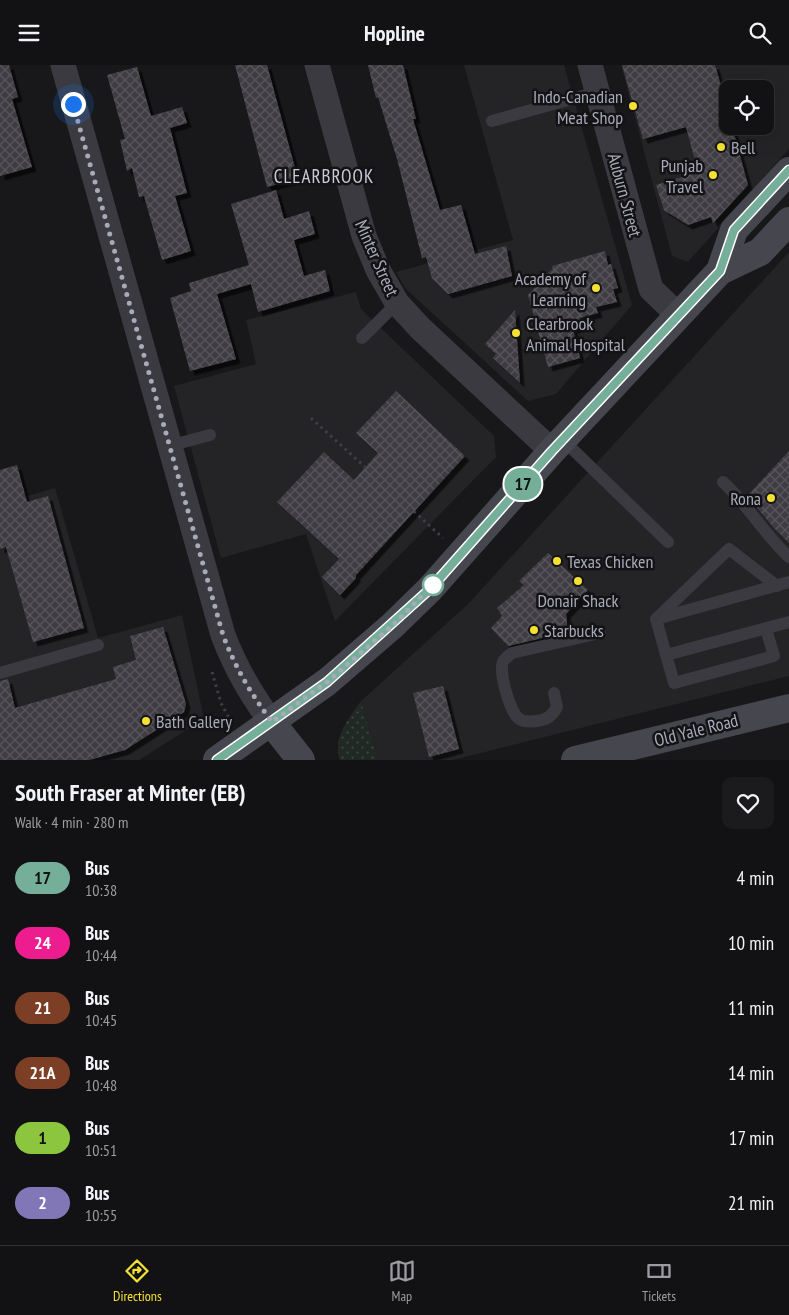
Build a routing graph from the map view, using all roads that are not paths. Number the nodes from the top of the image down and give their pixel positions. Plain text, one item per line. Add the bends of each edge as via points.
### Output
1 (63, 65) edge
2 (317, 65) edge
3 (590, 65) edge
4 (597, 91) junction
5 (492, 121) dead end
6 (789, 171) edge
7 (789, 221) edge
8 (720, 271) junction
9 (397, 303) junction
10 (678, 315) junction
11 (362, 338) dead end
12 (210, 435) dead end
13 (169, 446) junction
14 (558, 446) junction
15 (723, 482) dead end
16 (668, 542) dead end
17 (789, 557) edge
18 (783, 584) edge
19 (656, 619) junction
20 (789, 622) edge
21 (766, 629) junction
22 (600, 633) dead end
23 (98, 645) dead end
24 (666, 655) junction
25 (0, 673) edge
26 (554, 693) dead end
27 (789, 707) edge
28 (272, 722) junction
29 (217, 760) edge
30 (301, 760) edge
31 (575, 760) edge

1 - 13 street
2 - 9 street, Minter Street via 364,236
3 - 4 street, Auburn Street
4 - 5 lane
4 - 10 street, Auburn Street via 651,289
6 - 8 main road via 734,230
7 - 8 main road via 760,252
8 - 10 main road
9 - 11 lane
9 - 14 street, Minter Street via 420,328
10 - 14 main road
12 - 13 lane
13 - 28 street via 235,666 247,689
14 - 16 lane
14 - 28 main road via 430,589 392,626 327,682
15 - 17 lane
18 - 19 lane
18 - 19 lane via 729,549
19 - 24 lane
20 - 21 lane
21 - 24 lane
21 - 24 lane via 774,656 674,683
22 - 26 lane via 512,653 503,660 500,669 511,709 518,719 527,722 552,715 557,707
23 - 25 lane
27 - 31 main road, Old Yale Road
28 - 29 main road
28 - 30 main road

